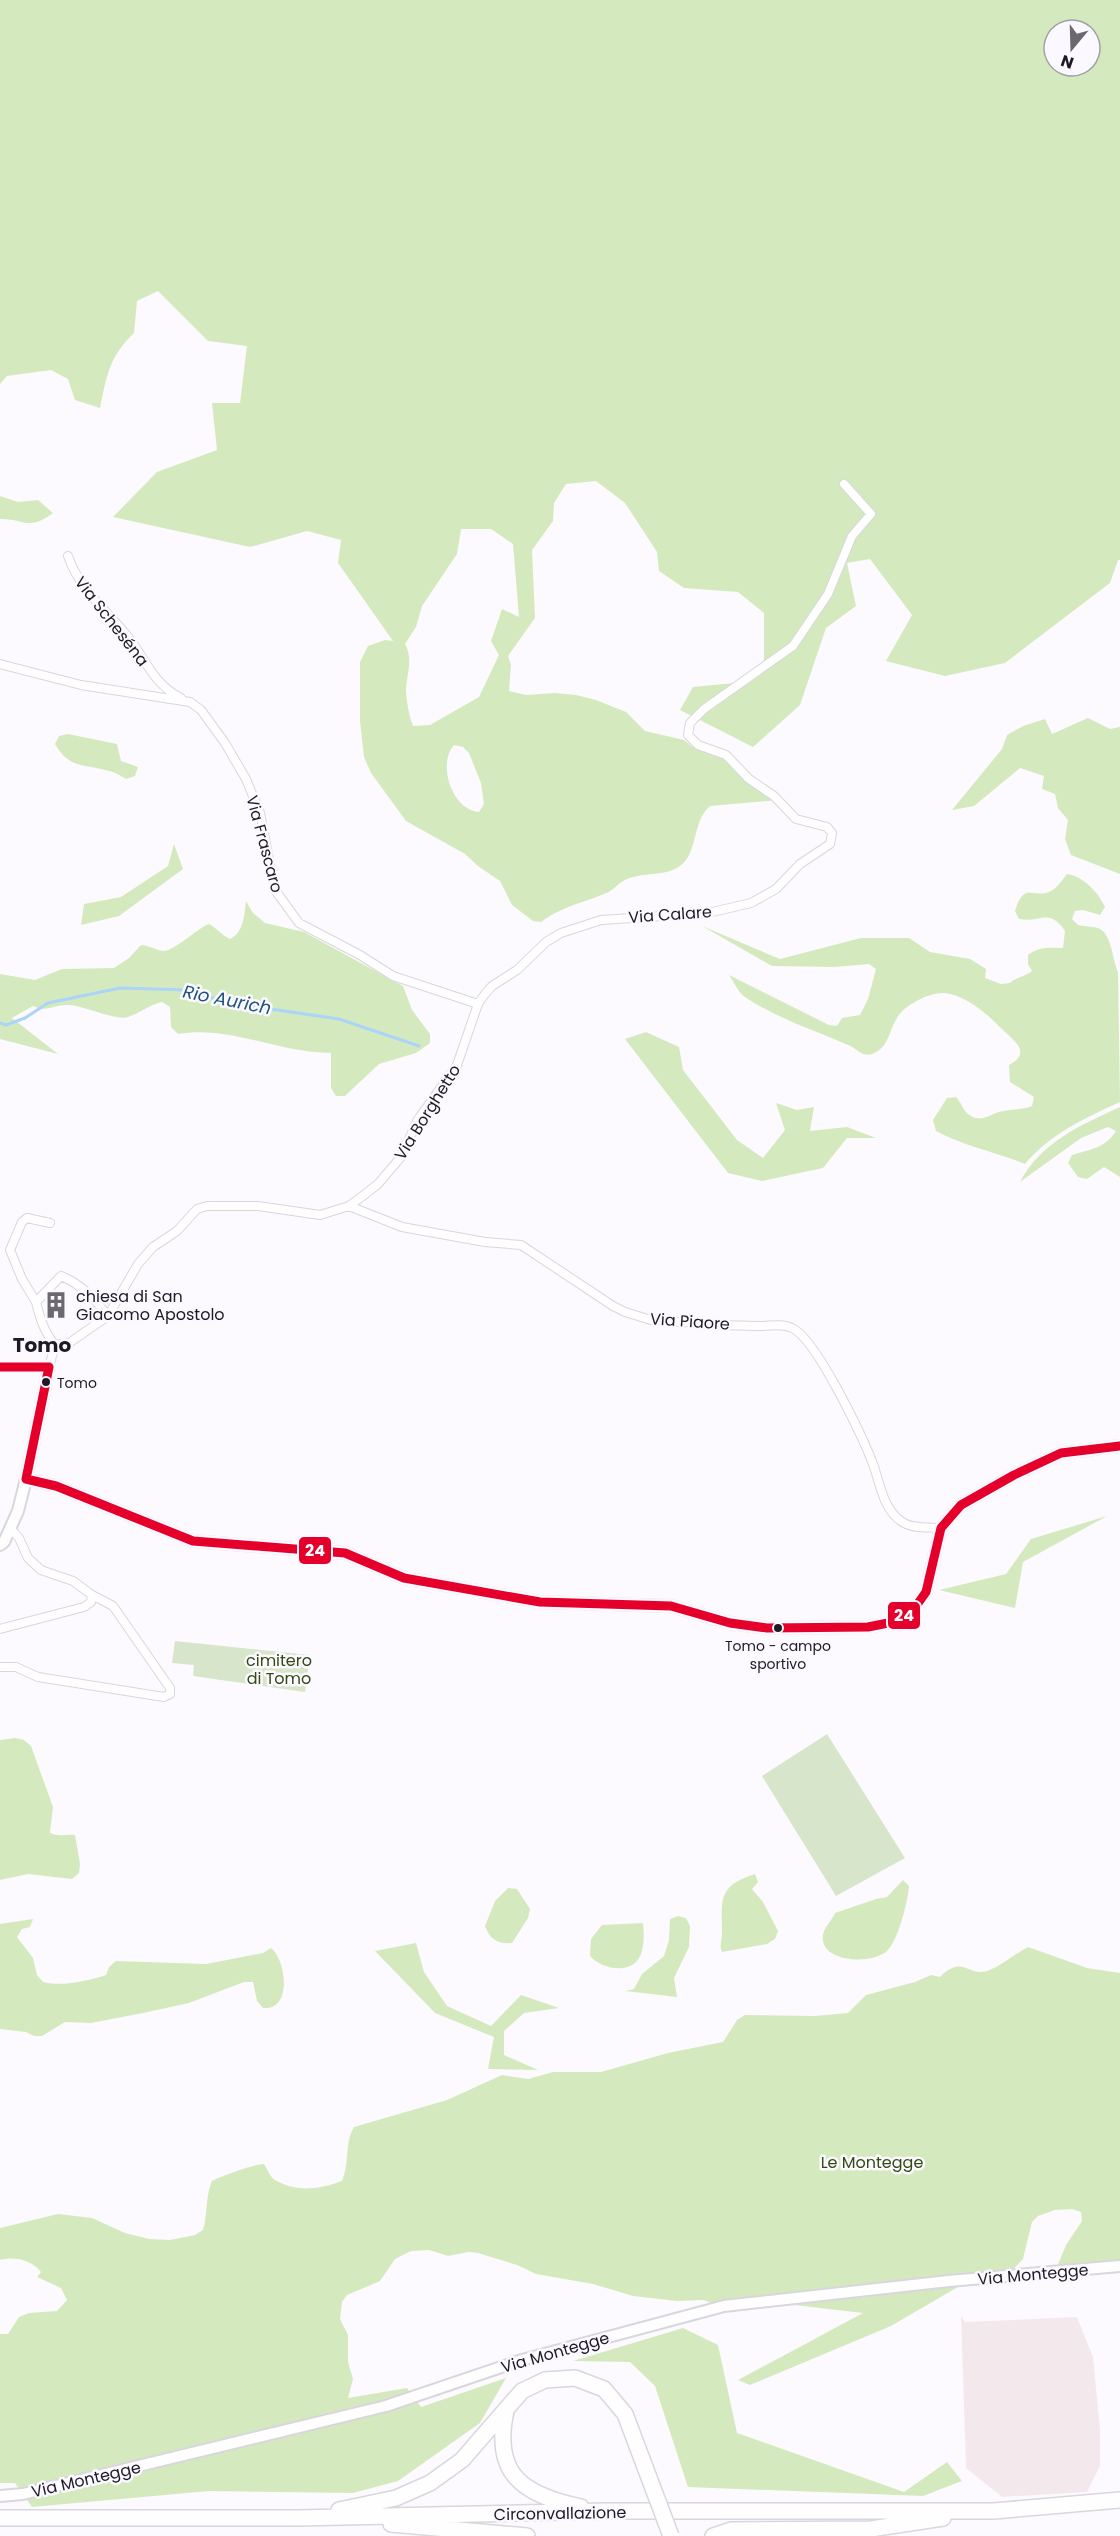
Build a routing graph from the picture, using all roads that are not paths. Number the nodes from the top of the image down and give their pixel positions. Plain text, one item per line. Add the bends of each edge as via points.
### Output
1 (844, 484) dead end
2 (68, 556) dead end
3 (0, 664) edge
4 (190, 702) junction
5 (478, 1004) junction
6 (349, 1206) junction
7 (50, 1223) dead end
8 (36, 1302) junction
9 (108, 1316) junction
10 (55, 1345) junction
11 (0, 1367) edge
12 (49, 1368) junction
13 (1120, 1446) edge
14 (26, 1479) junction
15 (10, 1528) junction
16 (941, 1528) junction
17 (0, 1545) edge
18 (92, 1595) junction
19 (0, 1629) edge
20 (0, 1667) edge
21 (1120, 2266) edge
22 (506, 2408) junction
23 (0, 2496) edge
24 (1120, 2500) edge
25 (605, 2511) junction
26 (994, 2511) junction
27 (331, 2517) junction
28 (0, 2518) edge
29 (298, 2518) junction
30 (527, 2536) edge
31 (671, 2536) edge
32 (713, 2536) edge

1 - 5 street, Via Calare via 871,514 852,536 828,594 793,646 704,709 690,723 688,735 698,746 726,755 796,819 827,827 832,833 830,844 800,864 776,889 751,903 708,914 601,920 561,933 492,986
2 - 4 street, Via Scheséna via 80,583 129,639 156,680
3 - 4 street via 81,685
4 - 5 street, Via Frascaro via 201,710 246,779 260,813 275,890 299,923 393,976
5 - 6 street, Via Borghetto via 457,1065 417,1121 401,1157 378,1184
6 - 9 street, Via Borghetto via 320,1215 258,1206 197,1209 138,1264
6 - 16 street, Via Piaore via 402,1227 521,1245 613,1306 636,1316 792,1328 803,1334 825,1368 864,1443 887,1505 909,1525
7 - 8 street via 27,1218 10,1250
8 - 9 street via 61,1276 94,1298
8 - 10 street via 47,1336
9 - 10 street, Via Borghetto via 69,1343
10 - 12 street
11 - 12 street
12 - 14 street
13 - 16 street via 1082,1449 1043,1460 961,1505
14 - 15 street
14 - 16 street via 56,1486 193,1541 345,1553 404,1578 540,1602 671,1606 730,1623 767,1628 868,1627 893,1622 914,1609 926,1592
15 - 17 street
15 - 18 street via 28,1558 41,1570 73,1581
18 - 19 street via 91,1602 84,1607
18 - 20 street via 113,1606 170,1688 170,1695 38,1677 16,1667
21 - 23 street, Via Montegge via 949,2280 724,2306 522,2360 386,2406 166,2461
22 - 25 highway via 502,2430 504,2458 516,2480 541,2496
22 - 29 highway via 462,2460 430,2483 396,2498
22 - 31 highway, bridge via 522,2391 545,2380 575,2379 603,2389 625,2414
24 - 26 highway, Circonvallazione
25 - 26 highway, Circonvallazione
25 - 27 highway, Circonvallazione
26 - 32 highway via 871,2529 731,2530
27 - 29 highway, Circonvallazione
27 - 30 highway
28 - 29 highway, Circonvallazione

